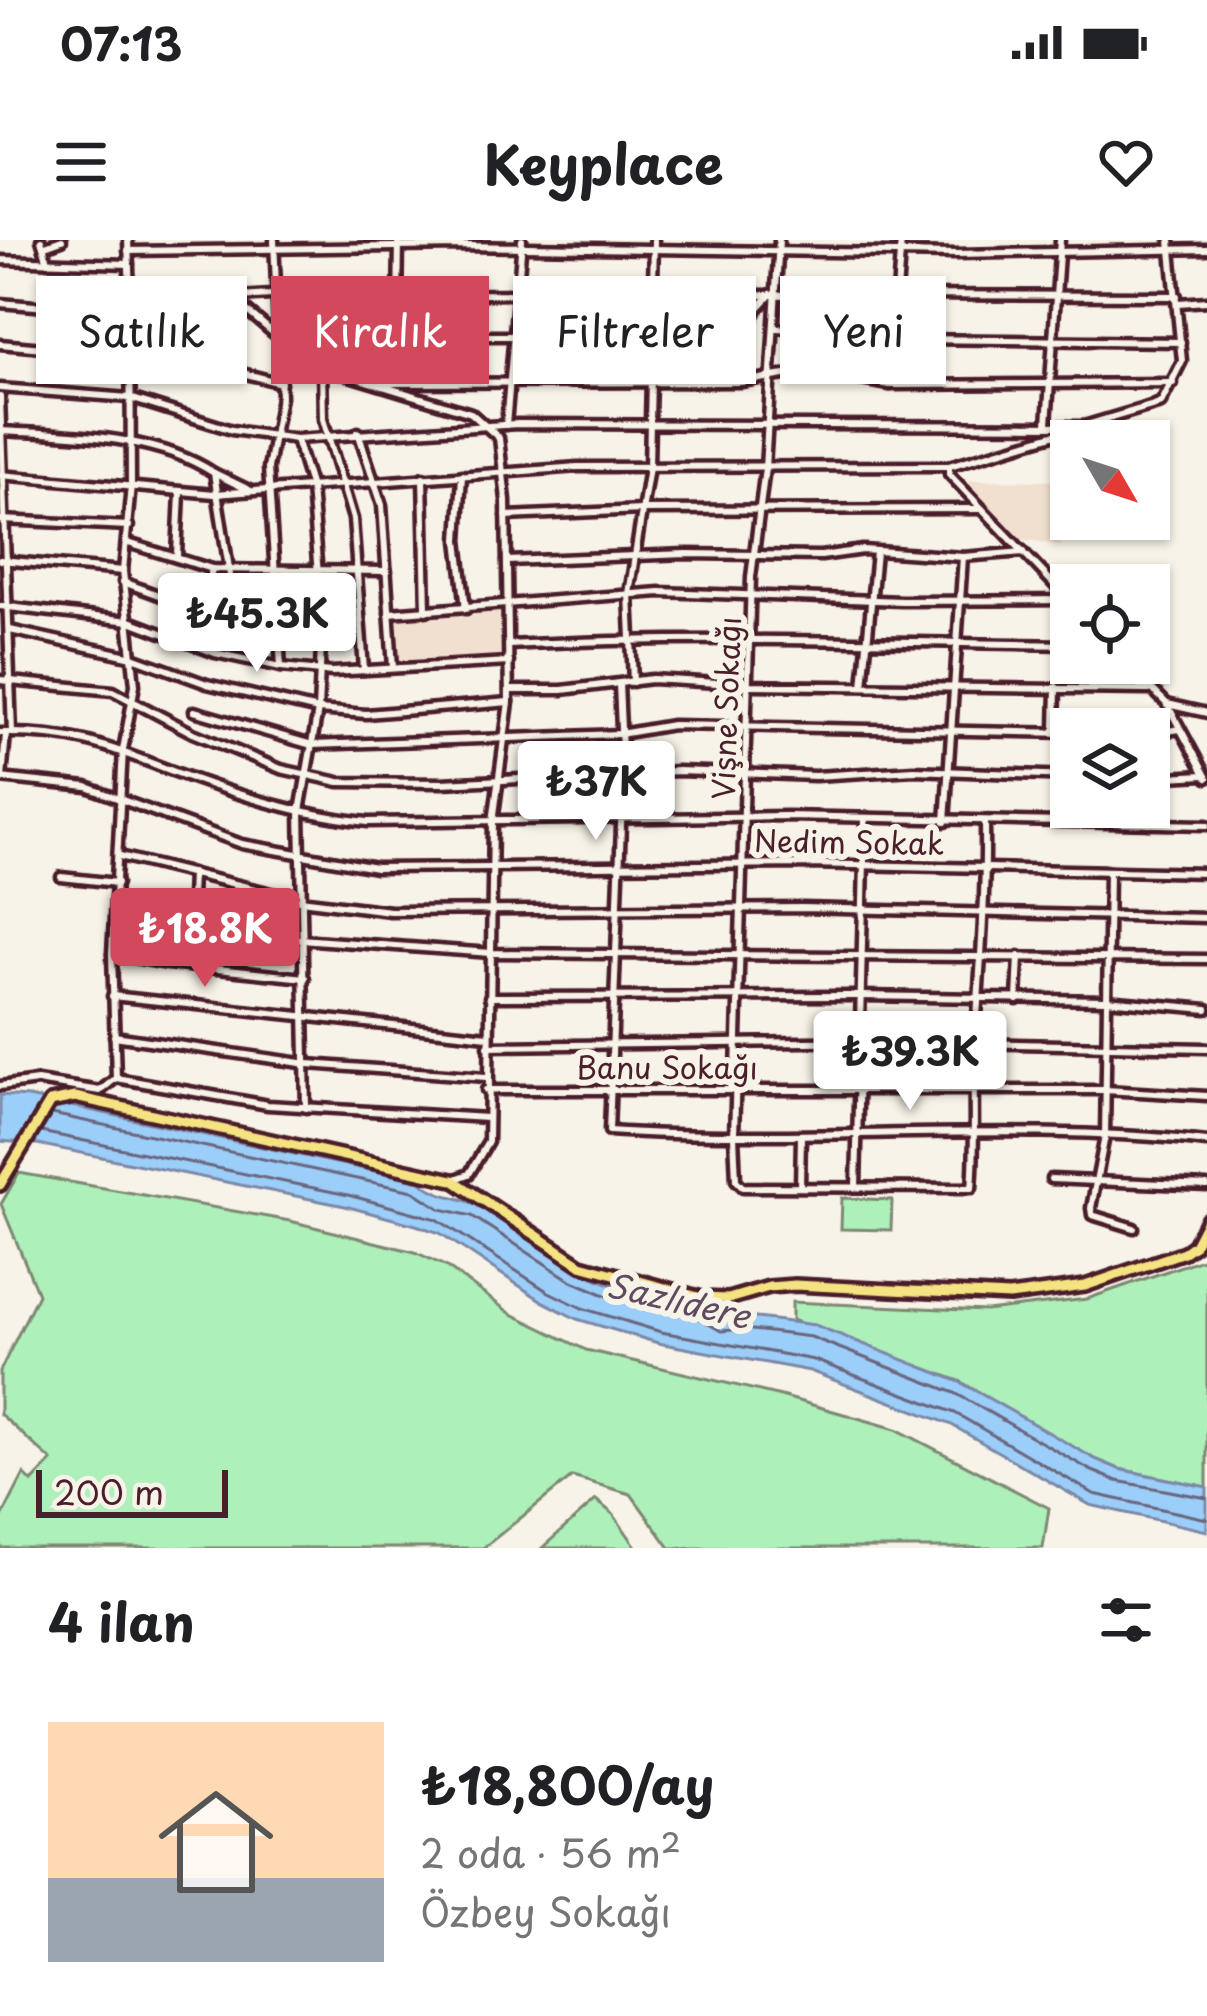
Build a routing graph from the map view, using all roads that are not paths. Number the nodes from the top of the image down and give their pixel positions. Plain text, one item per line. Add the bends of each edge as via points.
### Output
1 (62, 240) edge
2 (128, 240) edge
3 (274, 240) edge
4 (779, 240) edge
5 (901, 240) edge
6 (1060, 240) edge
7 (1170, 240) edge
8 (42, 243) edge
9 (522, 243) edge
10 (400, 244) edge
11 (654, 244) edge
12 (1207, 249) edge
13 (274, 250) junction
14 (1172, 250) junction
15 (128, 251) junction
16 (778, 251) junction
17 (900, 252) junction
18 (1060, 252) junction
19 (0, 260) edge
20 (48, 262) junction
21 (129, 264) junction
22 (129, 276) edge
23 (274, 276) edge
24 (400, 276) edge
25 (520, 276) edge
26 (654, 276) edge
27 (898, 276) edge
28 (756, 292) edge
29 (775, 292) junction
30 (780, 292) edge
31 (946, 296) edge
32 (1056, 297) junction
33 (1178, 300) junction
34 (1207, 301) edge
35 (0, 303) edge
36 (36, 306) edge
37 (247, 312) edge
38 (756, 314) edge
39 (776, 328) junction
40 (780, 328) edge
41 (271, 333) edge
42 (946, 340) edge
43 (1053, 342) junction
44 (1181, 342) junction
45 (0, 344) edge
46 (36, 347) edge
47 (513, 365) edge
48 (768, 374) junction
49 (756, 378) edge
50 (489, 380) edge
51 (512, 380) junction
52 (1174, 383) junction
53 (130, 384) edge
54 (281, 384) edge
55 (323, 384) edge
56 (374, 384) edge
57 (652, 384) edge
58 (890, 385) joint
59 (1050, 385) junction
60 (0, 393) edge
61 (130, 398) junction
62 (1102, 420) edge
63 (1047, 424) junction
64 (1050, 424) edge
65 (506, 425) junction
66 (651, 425) junction
67 (490, 426) junction
68 (767, 428) junction
69 (1, 431) edge
70 (358, 432) junction
71 (327, 435) junction
72 (1050, 435) edge
73 (272, 436) junction
74 (296, 439) junction
75 (130, 444) junction
76 (950, 466) junction
77 (649, 467) junction
78 (765, 468) junction
79 (505, 470) junction
80 (214, 473) junction
81 (462, 473) junction
82 (2, 475) edge
83 (423, 476) junction
84 (373, 483) junction
85 (131, 485) junction
86 (345, 485) junction
87 (310, 488) junction
88 (271, 489) junction
89 (250, 490) junction
90 (180, 493) junction
91 (219, 494) junction
92 (982, 509) junction
93 (642, 510) junction
94 (759, 512) junction
95 (506, 516) junction
96 (2, 520) edge
97 (129, 526) junction
98 (128, 543) junction
99 (877, 551) junction
100 (1024, 552) junction
101 (635, 555) junction
102 (753, 556) junction
103 (177, 557) junction
104 (963, 557) junction
105 (4, 561) edge
106 (508, 561) junction
107 (212, 569) junction
108 (230, 570) junction
109 (277, 570) junction
110 (318, 570) junction
111 (123, 571) junction
112 (359, 571) junction
113 (387, 571) junction
114 (1050, 580) edge
115 (123, 582) junction
116 (629, 594) junction
117 (753, 596) junction
118 (872, 600) junction
119 (1050, 601) edge
120 (960, 602) junction
121 (5, 606) edge
122 (509, 606) junction
123 (203, 607) junction
124 (466, 609) junction
125 (426, 611) junction
126 (389, 613) junction
127 (130, 621) junction
128 (10, 630) junction
129 (629, 639) junction
130 (0, 640) edge
131 (752, 640) junction
132 (10, 641) junction
133 (869, 644) junction
134 (957, 644) junction
135 (509, 645) junction
136 (1050, 645) edge
137 (133, 657) junction
138 (509, 662) junction
139 (281, 667) junction
140 (393, 668) junction
141 (364, 670) junction
142 (322, 671) junction
143 (0, 680) edge
144 (11, 680) junction
145 (633, 682) junction
146 (619, 684) junction
147 (1144, 684) edge
148 (751, 685) junction
149 (862, 686) junction
150 (954, 686) junction
151 (1056, 687) junction
152 (509, 690) junction
153 (1149, 690) junction
154 (134, 699) junction
155 (509, 702) junction
156 (1167, 704) junction
157 (1055, 708) edge
158 (318, 710) junction
159 (194, 711) dead end
160 (1207, 713) edge
161 (749, 727) junction
162 (952, 728) junction
163 (1180, 729) junction
164 (1170, 731) edge
165 (1050, 732) edge
166 (6, 733) edge
167 (620, 734) junction
168 (506, 740) junction
169 (312, 745) junction
170 (123, 750) junction
171 (949, 771) junction
172 (747, 772) junction
173 (622, 774) junction
174 (1050, 775) edge
175 (1206, 776) edge
176 (1170, 777) edge
177 (1, 778) edge
178 (306, 778) junction
179 (500, 778) junction
180 (122, 799) junction
181 (300, 811) junction
182 (746, 816) junction
183 (620, 820) junction
184 (865, 820) junction
185 (494, 822) junction
186 (945, 822) junction
187 (985, 822) junction
188 (1050, 823) edge
189 (1170, 824) edge
190 (1207, 825) edge
191 (120, 856) junction
192 (299, 856) junction
193 (616, 864) junction
194 (744, 864) junction
195 (862, 865) junction
196 (493, 866) junction
197 (986, 867) junction
198 (1109, 872) junction
199 (192, 873) junction
200 (1207, 873) edge
201 (61, 877) dead end
202 (118, 883) junction
203 (300, 900) junction
204 (115, 908) junction
205 (616, 910) junction
206 (742, 910) junction
207 (860, 910) junction
208 (492, 912) junction
209 (986, 914) junction
210 (1108, 916) junction
211 (1207, 918) edge
212 (190, 925) junction
213 (303, 939) junction
214 (491, 952) junction
215 (112, 953) junction
216 (613, 953) junction
217 (741, 954) junction
218 (859, 955) junction
219 (984, 956) junction
220 (1018, 956) junction
221 (1207, 959) edge
222 (1107, 961) junction
223 (305, 978) junction
224 (112, 996) junction
225 (860, 996) junction
226 (489, 997) junction
227 (613, 997) junction
228 (739, 997) junction
229 (980, 1000) junction
230 (1017, 1000) junction
231 (1106, 1000) junction
232 (1207, 1010) edge
233 (307, 1018) junction
234 (114, 1036) junction
235 (488, 1041) junction
236 (859, 1042) junction
237 (610, 1043) junction
238 (737, 1043) junction
239 (1104, 1045) junction
240 (975, 1046) junction
241 (1207, 1048) edge
242 (308, 1064) junction
243 (487, 1077) junction
244 (116, 1078) junction
245 (0, 1086) edge
246 (486, 1090) junction
247 (612, 1090) junction
248 (736, 1090) junction
249 (859, 1090) junction
250 (1105, 1090) junction
251 (974, 1091) junction
252 (1207, 1096) edge
253 (306, 1108) junction
254 (487, 1118) junction
255 (977, 1133) junction
256 (859, 1135) junction
257 (734, 1136) junction
258 (801, 1136) junction
259 (1105, 1136) junction
260 (1207, 1142) edge
261 (1051, 1179) dead end
262 (454, 1180) junction
263 (1095, 1183) junction
264 (0, 1185) edge
265 (1207, 1186) edge
266 (800, 1187) junction
267 (856, 1187) junction
268 (1206, 1220) edge
269 (1134, 1228) dead end

1 - 8 street
2 - 15 street
3 - 13 street
4 - 16 street, Vişne Sokağı
5 - 17 street
6 - 18 street
7 - 14 street
8 - 20 street
9 - 10 street
9 - 11 street
9 - 25 street
10 - 13 street
10 - 24 street
11 - 16 street
11 - 26 street
12 - 14 street
13 - 15 street
13 - 23 street
14 - 18 street
14 - 33 street
15 - 21 street
16 - 17 street
16 - 29 street, Vişne Sokağı
17 - 18 street
17 - 27 street
18 - 32 street
19 - 20 street
20 - 21 street
21 - 22 street
28 - 29 street
29 - 30 street
29 - 38 street
29 - 39 street, Vişne Sokağı
31 - 32 street
32 - 33 street
32 - 43 street
33 - 34 street
33 - 44 street
35 - 36 street
37 - 41 street
39 - 40 street
39 - 48 street, Vişne Sokağı
42 - 43 street
43 - 44 street
43 - 59 street
44 - 52 street
45 - 46 street
47 - 51 street
48 - 49 street
48 - 58 street via 810,371
48 - 68 street, Vişne Sokağı
50 - 51 street
51 - 65 street
52 - 59 street
52 - 62 street via 1161,403
53 - 61 street
54 - 73 street
55 - 71 street
56 - 67 street via 450,404
57 - 66 street
58 - 59 street
59 - 63 street
60 - 61 street
60 - 69 street
61 - 73 street
61 - 75 street
63 - 64 street
63 - 68 street
65 - 66 street
65 - 67 street
66 - 68 street
66 - 77 street
67 - 70 street
67 - 79 street
68 - 78 street, Vişne Sokağı
69 - 75 street
69 - 82 street
70 - 71 street
70 - 84 street
71 - 74 street
71 - 86 street
72 - 76 street
73 - 74 street
73 - 88 street
74 - 87 street
75 - 80 street
75 - 85 street
76 - 78 street
76 - 92 street
77 - 78 street
77 - 79 street
77 - 93 street
78 - 94 street, Vişne Sokağı
79 - 81 street
79 - 95 street
80 - 89 street
80 - 91 street
81 - 83 street
81 - 124 street
82 - 85 street
82 - 96 street
83 - 84 street
83 - 125 street
84 - 86 street
84 - 113 street
85 - 90 street
85 - 97 street
86 - 87 street
86 - 112 street
87 - 88 street
87 - 110 street
88 - 89 street
88 - 109 street
89 - 91 street
90 - 91 street
90 - 103 street
91 - 108 street
92 - 94 street
92 - 100 street
93 - 94 street
93 - 95 street
93 - 101 street
94 - 102 street, Vişne Sokağı
95 - 106 street
96 - 97 street
96 - 105 street
97 - 98 street
98 - 103 street
98 - 111 street
99 - 102 street
99 - 104 street
99 - 118 street
100 - 104 street
100 - 114 street
101 - 102 street
101 - 106 street
101 - 116 street
102 - 117 street, Vişne Sokağı
103 - 107 street
104 - 120 street
105 - 111 street
105 - 121 street
106 - 122 street
107 - 108 street
107 - 123 street
108 - 109 street
108 - 123 street via 226,608
109 - 110 street
109 - 139 street
110 - 112 street
110 - 142 street
111 - 115 street
112 - 113 street
112 - 141 street
113 - 126 street
115 - 123 street
115 - 127 street
116 - 117 street
116 - 122 street
116 - 129 street
117 - 118 street
117 - 131 street, Vişne Sokağı
118 - 120 street
118 - 133 street
119 - 120 street
120 - 134 street
121 - 127 street
121 - 128 street
122 - 124 street
122 - 135 street
124 - 125 street
125 - 126 street
126 - 140 street
127 - 137 street
127 - 139 street
128 - 132 street
128 - 137 street
129 - 131 street
129 - 135 street
129 - 145 street
130 - 132 street
131 - 133 street
131 - 148 street, Vişne Sokağı
132 - 144 street
133 - 134 street
133 - 149 street
134 - 136 street
134 - 150 street
135 - 138 street
137 - 154 street
137 - 158 street
138 - 140 street
138 - 152 street
139 - 142 street
140 - 141 street
141 - 142 street
142 - 158 street
143 - 144 street
144 - 154 street
144 - 166 street
145 - 146 street
145 - 148 street
146 - 152 street
146 - 167 street
147 - 153 street
148 - 149 street
148 - 161 street, Vişne Sokağı
149 - 150 street
150 - 151 street
150 - 162 street
151 - 153 street
151 - 157 street
152 - 155 street
153 - 156 street
154 - 170 street
154 - 178 street
155 - 158 street via 366,714
155 - 168 street
156 - 160 street
156 - 163 street
158 - 169 street
159 - 169 street
161 - 162 street
161 - 167 street via 673,725
161 - 172 street, Vişne Sokağı
162 - 165 street
162 - 171 street
163 - 164 street
163 - 175 street
166 - 170 street
166 - 177 street
167 - 168 street
167 - 173 street
168 - 169 street
168 - 179 street
169 - 178 street
170 - 180 street
170 - 181 street
171 - 172 street
171 - 174 street
171 - 186 street
172 - 173 street
172 - 182 street, Vişne Sokağı
173 - 179 street
173 - 183 street
175 - 176 street
177 - 180 street, Nedim Sokak via 55,781
178 - 179 street
178 - 181 street
179 - 185 street
180 - 191 street
180 - 192 street, Nedim Sokak
181 - 185 street via 368,822
181 - 192 street
182 - 183 street
182 - 184 street
182 - 194 street, Vişne Sokağı
183 - 185 street
183 - 193 street
184 - 186 street
184 - 195 street
185 - 196 street
186 - 187 street
187 - 188 street
187 - 197 street
189 - 190 street
191 - 199 street
191 - 202 street
192 - 196 street, Nedim Sokak via 376,868
192 - 203 street
193 - 194 street, Nedim Sokak
193 - 196 street, Nedim Sokak
193 - 205 street
194 - 195 street, Nedim Sokak
194 - 206 street, Vişne Sokağı
195 - 197 street, Nedim Sokak
195 - 207 street
196 - 208 street
197 - 198 street, Nedim Sokak
197 - 209 street
198 - 200 street, Nedim Sokak
198 - 210 street
199 - 203 street
199 - 212 street
201 - 202 street
202 - 204 street
203 - 208 street
203 - 213 street
204 - 212 street
204 - 215 street
205 - 206 street
205 - 208 street
205 - 216 street
206 - 207 street
206 - 217 street, Vişne Sokağı
207 - 209 street
207 - 218 street
208 - 214 street
209 - 210 street
209 - 219 street
210 - 211 street
210 - 222 street
212 - 213 street
213 - 214 street
213 - 223 street
214 - 216 street
214 - 226 street
215 - 223 street
215 - 224 street
216 - 217 street
216 - 227 street
217 - 218 street
217 - 228 street, Vişne Sokağı
218 - 219 street
218 - 225 street
219 - 220 street
219 - 229 street
220 - 222 street
220 - 230 street
221 - 222 street
222 - 231 street
223 - 233 street
224 - 233 street
224 - 234 street
225 - 228 street
225 - 229 street
225 - 236 street
226 - 227 street
226 - 235 street
227 - 228 street
227 - 237 street
228 - 238 street, Vişne Sokağı
229 - 230 street
229 - 240 street
230 - 231 street
231 - 232 street
231 - 239 street
233 - 235 street
233 - 242 street
234 - 242 street
234 - 244 street
235 - 237 street
235 - 243 street
236 - 238 street
236 - 240 street
236 - 249 street
237 - 238 street
237 - 247 street
238 - 248 street, Vişne Sokağı
239 - 240 street
239 - 241 street
239 - 250 street
240 - 251 street
242 - 243 street
242 - 253 street
243 - 246 street
244 - 245 street via 100,1091 37,1081
244 - 253 street
246 - 247 street, Banu Sokağı
246 - 254 street
247 - 248 street, Banu Sokağı
247 - 257 street via 609,1131
248 - 249 street, Banu Sokağı
248 - 257 street, Vişne Sokağı
249 - 251 street, Banu Sokağı
249 - 256 street
250 - 251 street, Banu Sokağı
250 - 252 street, Banu Sokağı
250 - 259 street
251 - 255 street
253 - 254 street
254 - 262 street via 484,1149 469,1174
255 - 256 street
255 - 259 street
255 - 267 street via 972,1188
256 - 258 street
256 - 267 street
257 - 258 street
257 - 266 street, Vişne Sokağı via 743,1187
258 - 266 street
259 - 260 street
259 - 263 street
261 - 263 street
262 - 264 main road via 57,1097
262 - 268 main road via 581,1264 716,1300 795,1285 978,1298 1052,1292 1184,1252
263 - 265 street
263 - 269 street via 1093,1215
266 - 267 street

